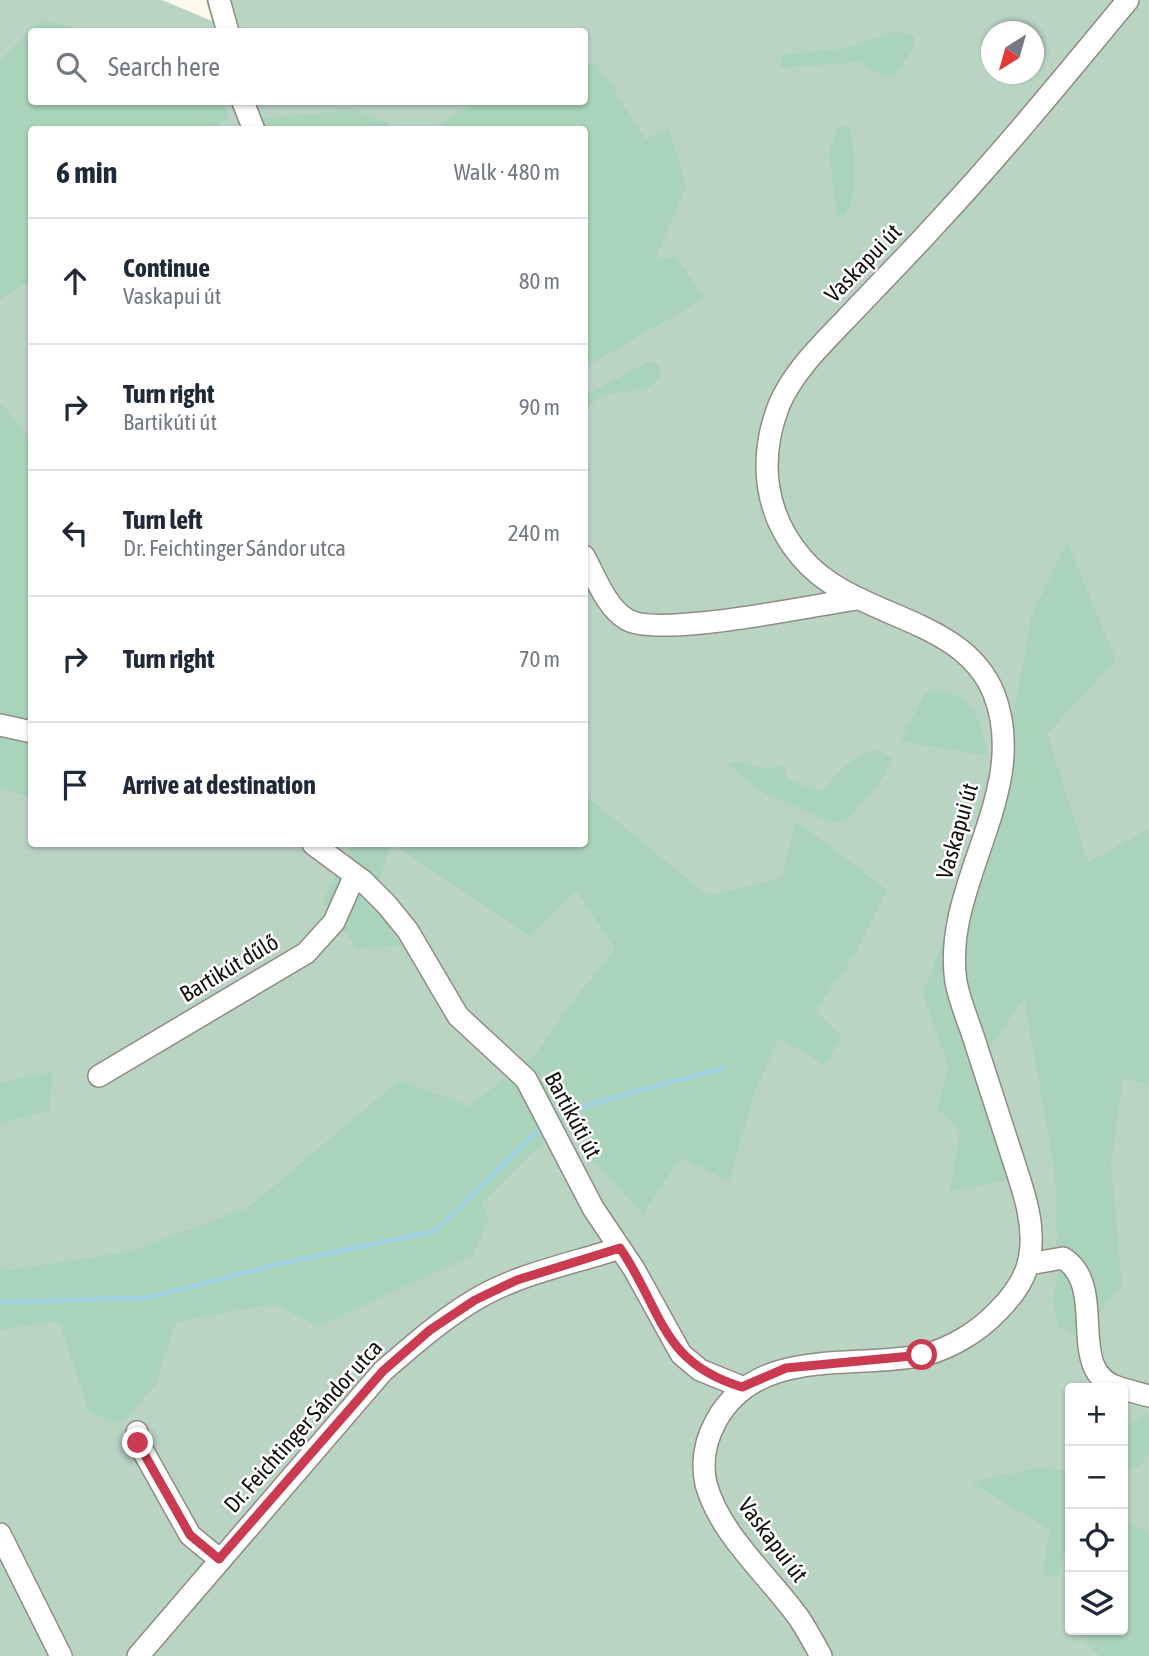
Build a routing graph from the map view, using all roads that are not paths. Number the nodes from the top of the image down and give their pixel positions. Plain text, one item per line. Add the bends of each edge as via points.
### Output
1 (219, 0) edge
2 (1128, 0) edge
3 (227, 28) edge
4 (244, 105) edge
5 (252, 126) edge
6 (588, 563) edge
7 (856, 598) junction
8 (0, 725) edge
9 (28, 731) edge
10 (317, 847) edge
11 (355, 875) junction
12 (99, 1076) dead end
13 (620, 1248) junction
14 (1029, 1264) junction
15 (1107, 1383) edge
16 (742, 1387) junction
17 (1128, 1391) edge
18 (1149, 1396) edge
19 (137, 1432) dead end
20 (0, 1534) edge
21 (219, 1559) junction
22 (61, 1656) edge
23 (138, 1656) edge
24 (821, 1656) edge

1 - 3 street
2 - 7 street, Vaskapui út via 937,223 814,353 782,398 771,428 767,491 781,528 804,561
4 - 5 street
6 - 7 street via 612,606 626,620 643,625 719,620
7 - 14 street, Vaskapui út via 960,650 993,691 998,709 1003,742 999,780 958,920 955,963 957,985 1025,1194 1032,1244
8 - 9 street
10 - 11 street, Bartikúti út
11 - 12 street, Bartikút dűlő via 334,922 306,953
11 - 13 street, Bartikúti út via 408,931 458,1016 526,1079 593,1208
13 - 16 street, Bartikúti út via 681,1354 700,1370
13 - 21 street, Dr. Feichtinger Sándor utca via 517,1280 475,1300 430,1330 383,1371
14 - 15 street via 1063,1258 1076,1266 1083,1281 1092,1363
14 - 16 street, Vaskapui út via 1010,1299 990,1320 944,1348 922,1355 786,1368
16 - 24 street, Vaskapui út via 721,1411 708,1436 703,1460 706,1485 729,1529 803,1622
17 - 18 street
19 - 21 street via 138,1443 190,1535
20 - 22 street
21 - 23 street, Dr. Feichtinger Sándor utca

